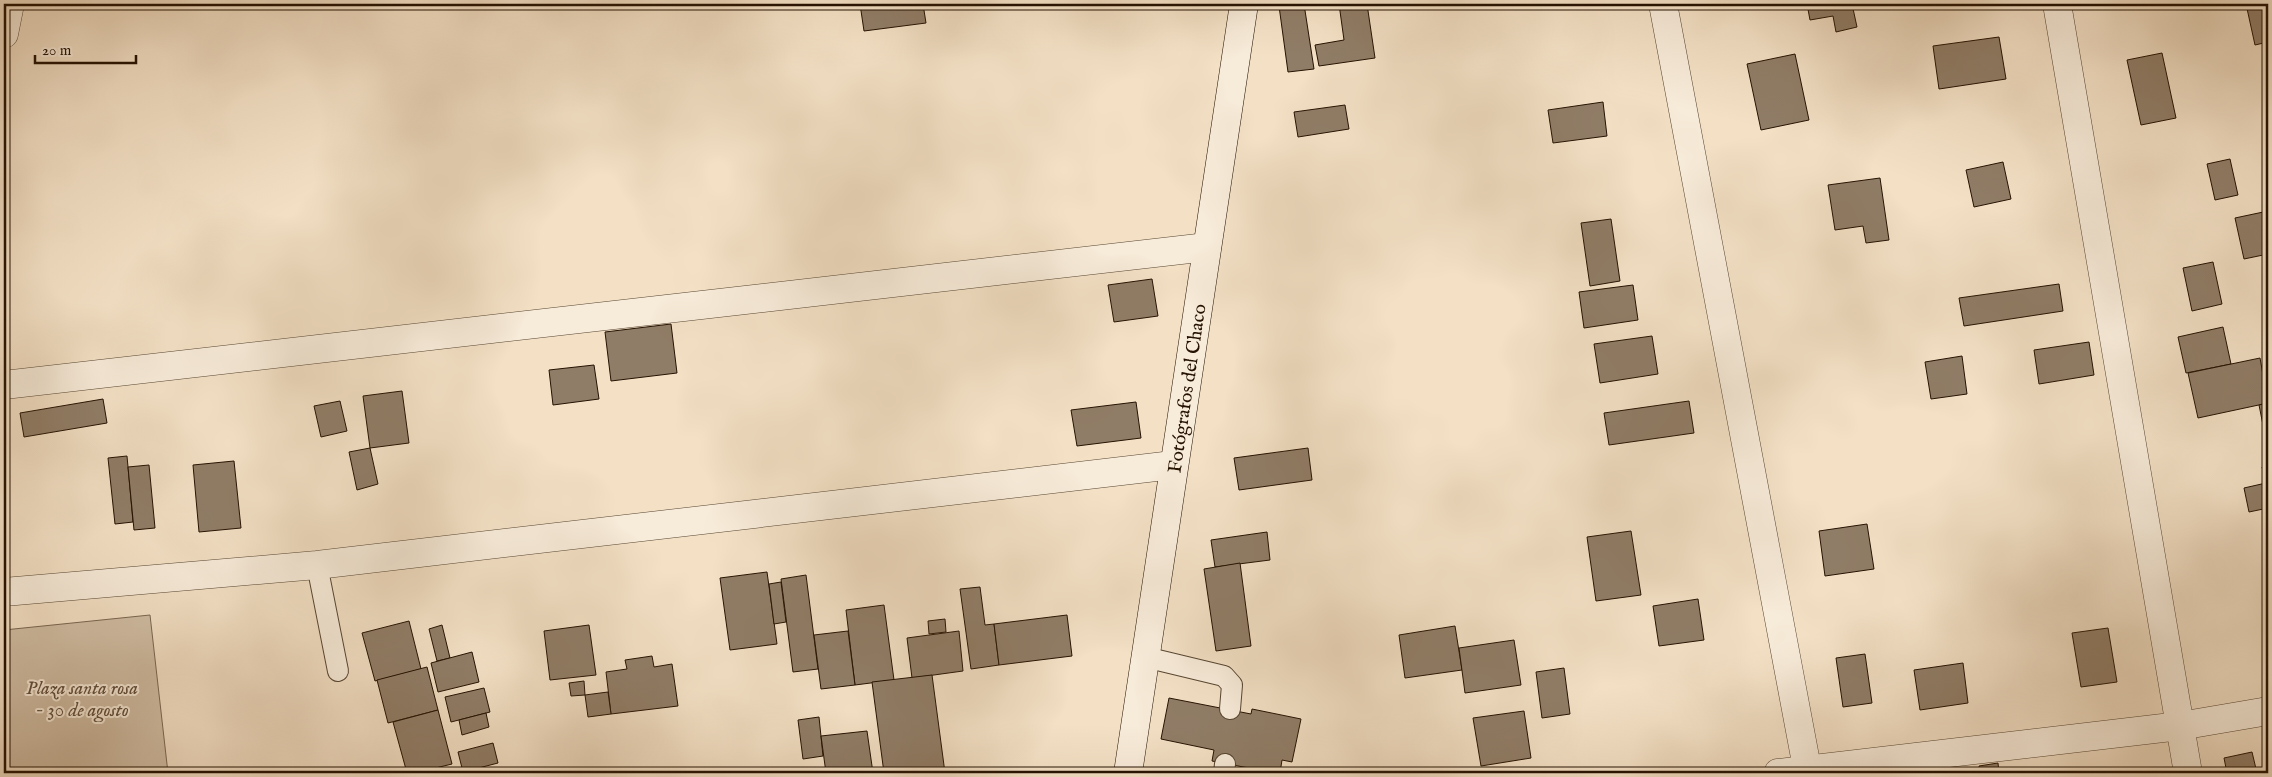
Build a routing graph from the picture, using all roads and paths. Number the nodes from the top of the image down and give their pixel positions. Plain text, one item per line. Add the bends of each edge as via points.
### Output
1 (10, 4) edge
2 (1244, 4) edge
3 (1663, 4) edge
4 (2057, 4) edge
5 (4, 34) edge
6 (1207, 247) junction
7 (4, 386) edge
8 (1173, 464) junction
9 (317, 565) junction
10 (4, 592) edge
11 (1145, 657) junction
12 (338, 671) dead end
13 (1230, 709) dead end
14 (2268, 711) edge
15 (2180, 726) junction
16 (1808, 771) edge
17 (1128, 773) edge
18 (1778, 773) edge
19 (2188, 773) edge

1 - 5 street
2 - 6 street, Fotógrafos del Chaco
3 - 16 street
4 - 15 street
6 - 7 street
6 - 8 street, Fotógrafos del Chaco
8 - 9 street
8 - 11 street, Fotógrafos del Chaco
9 - 10 street
9 - 12 lane
11 - 13 lane via 1224,676 1232,684
11 - 17 street, Fotógrafos del Chaco
14 - 15 street
15 - 16 street
15 - 19 street
16 - 18 street

